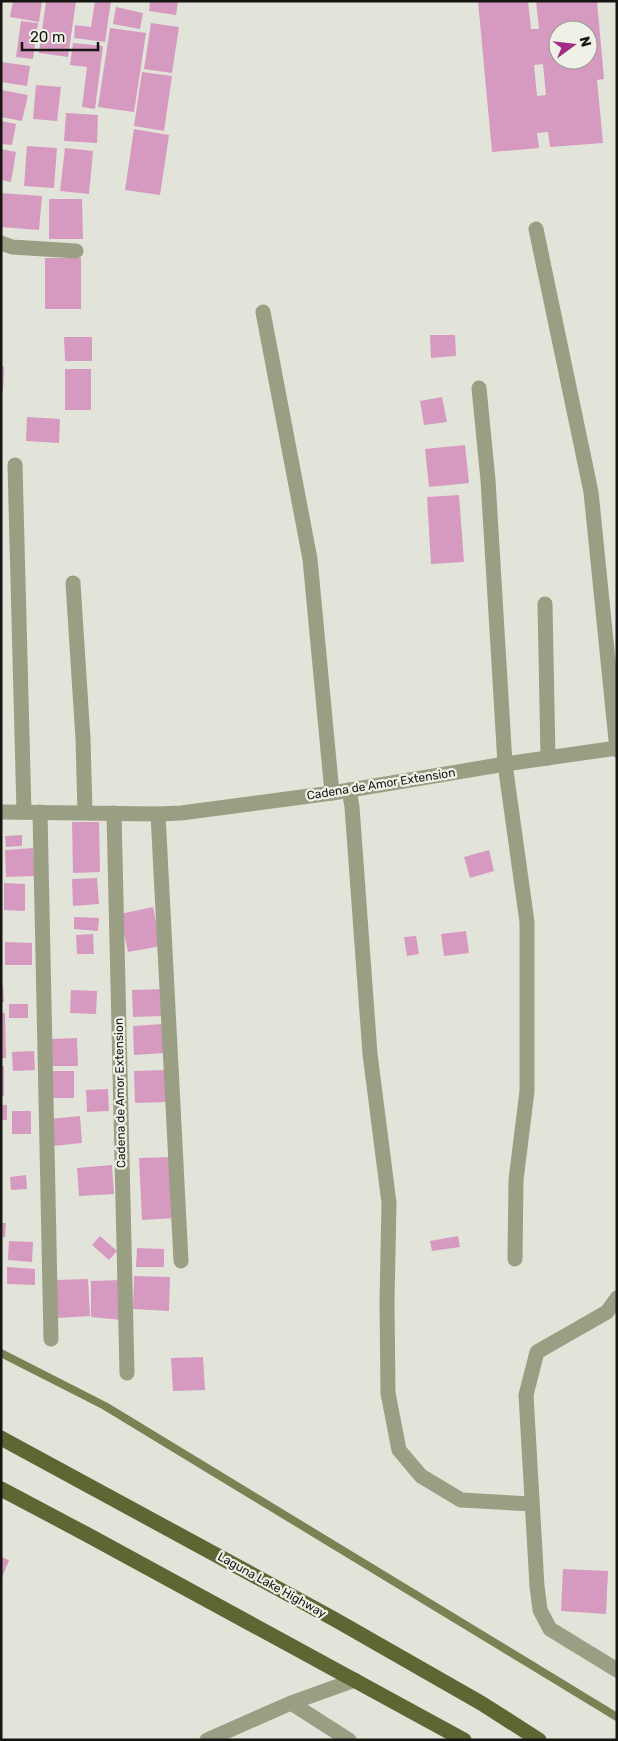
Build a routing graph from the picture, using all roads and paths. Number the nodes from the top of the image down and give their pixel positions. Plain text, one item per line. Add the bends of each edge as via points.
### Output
1 (536, 229) dead end
2 (1, 243) edge
3 (76, 251) dead end
4 (263, 312) dead end
5 (479, 388) dead end
6 (15, 465) dead end
7 (73, 583) dead end
8 (545, 604) dead end
9 (617, 749) edge
10 (548, 758) junction
11 (505, 764) junction
12 (349, 790) junction
13 (332, 793) junction
14 (1, 812) edge
15 (32, 812) junction
16 (85, 812) junction
17 (114, 813) junction
18 (158, 814) junction
19 (515, 1259) dead end
20 (181, 1261) dead end
21 (617, 1298) edge
22 (50, 1339) dead end
23 (127, 1374) dead end
24 (1, 1438) edge
25 (1, 1489) edge
26 (532, 1504) junction
27 (617, 1670) edge
28 (354, 1680) junction
29 (291, 1703) junction
30 (207, 1740) edge
31 (349, 1740) edge
32 (464, 1740) edge
33 (539, 1740) edge

1 - 9 street via 591,492
2 - 3 street via 12,247
4 - 13 street via 310,559
5 - 11 street via 488,480
6 - 15 street
7 - 16 street
8 - 10 street
9 - 10 street, Cadena de Amor Extension
10 - 11 street, Cadena de Amor Extension
11 - 12 street, Cadena de Amor Extension
11 - 19 street via 527,922 527,1090 516,1180
12 - 13 street, Cadena de Amor Extension
12 - 26 street via 370,1054 389,1203 388,1392 399,1450 421,1476 462,1500
13 - 18 street, Cadena de Amor Extension via 181,814
14 - 15 street, Cadena de Amor Extension
15 - 16 street, Cadena de Amor Extension
15 - 22 street
16 - 17 street, Cadena de Amor Extension
17 - 18 street, Cadena de Amor Extension
17 - 23 street, Cadena de Amor Extension
18 - 20 street
21 - 26 street via 607,1312 537,1352 526,1394
24 - 33 main road, Laguna Lake Highway via 343,1624 481,1702
25 - 28 main road
26 - 27 street via 540,1610 550,1629
28 - 29 street
28 - 32 main road
29 - 30 street
29 - 31 street

